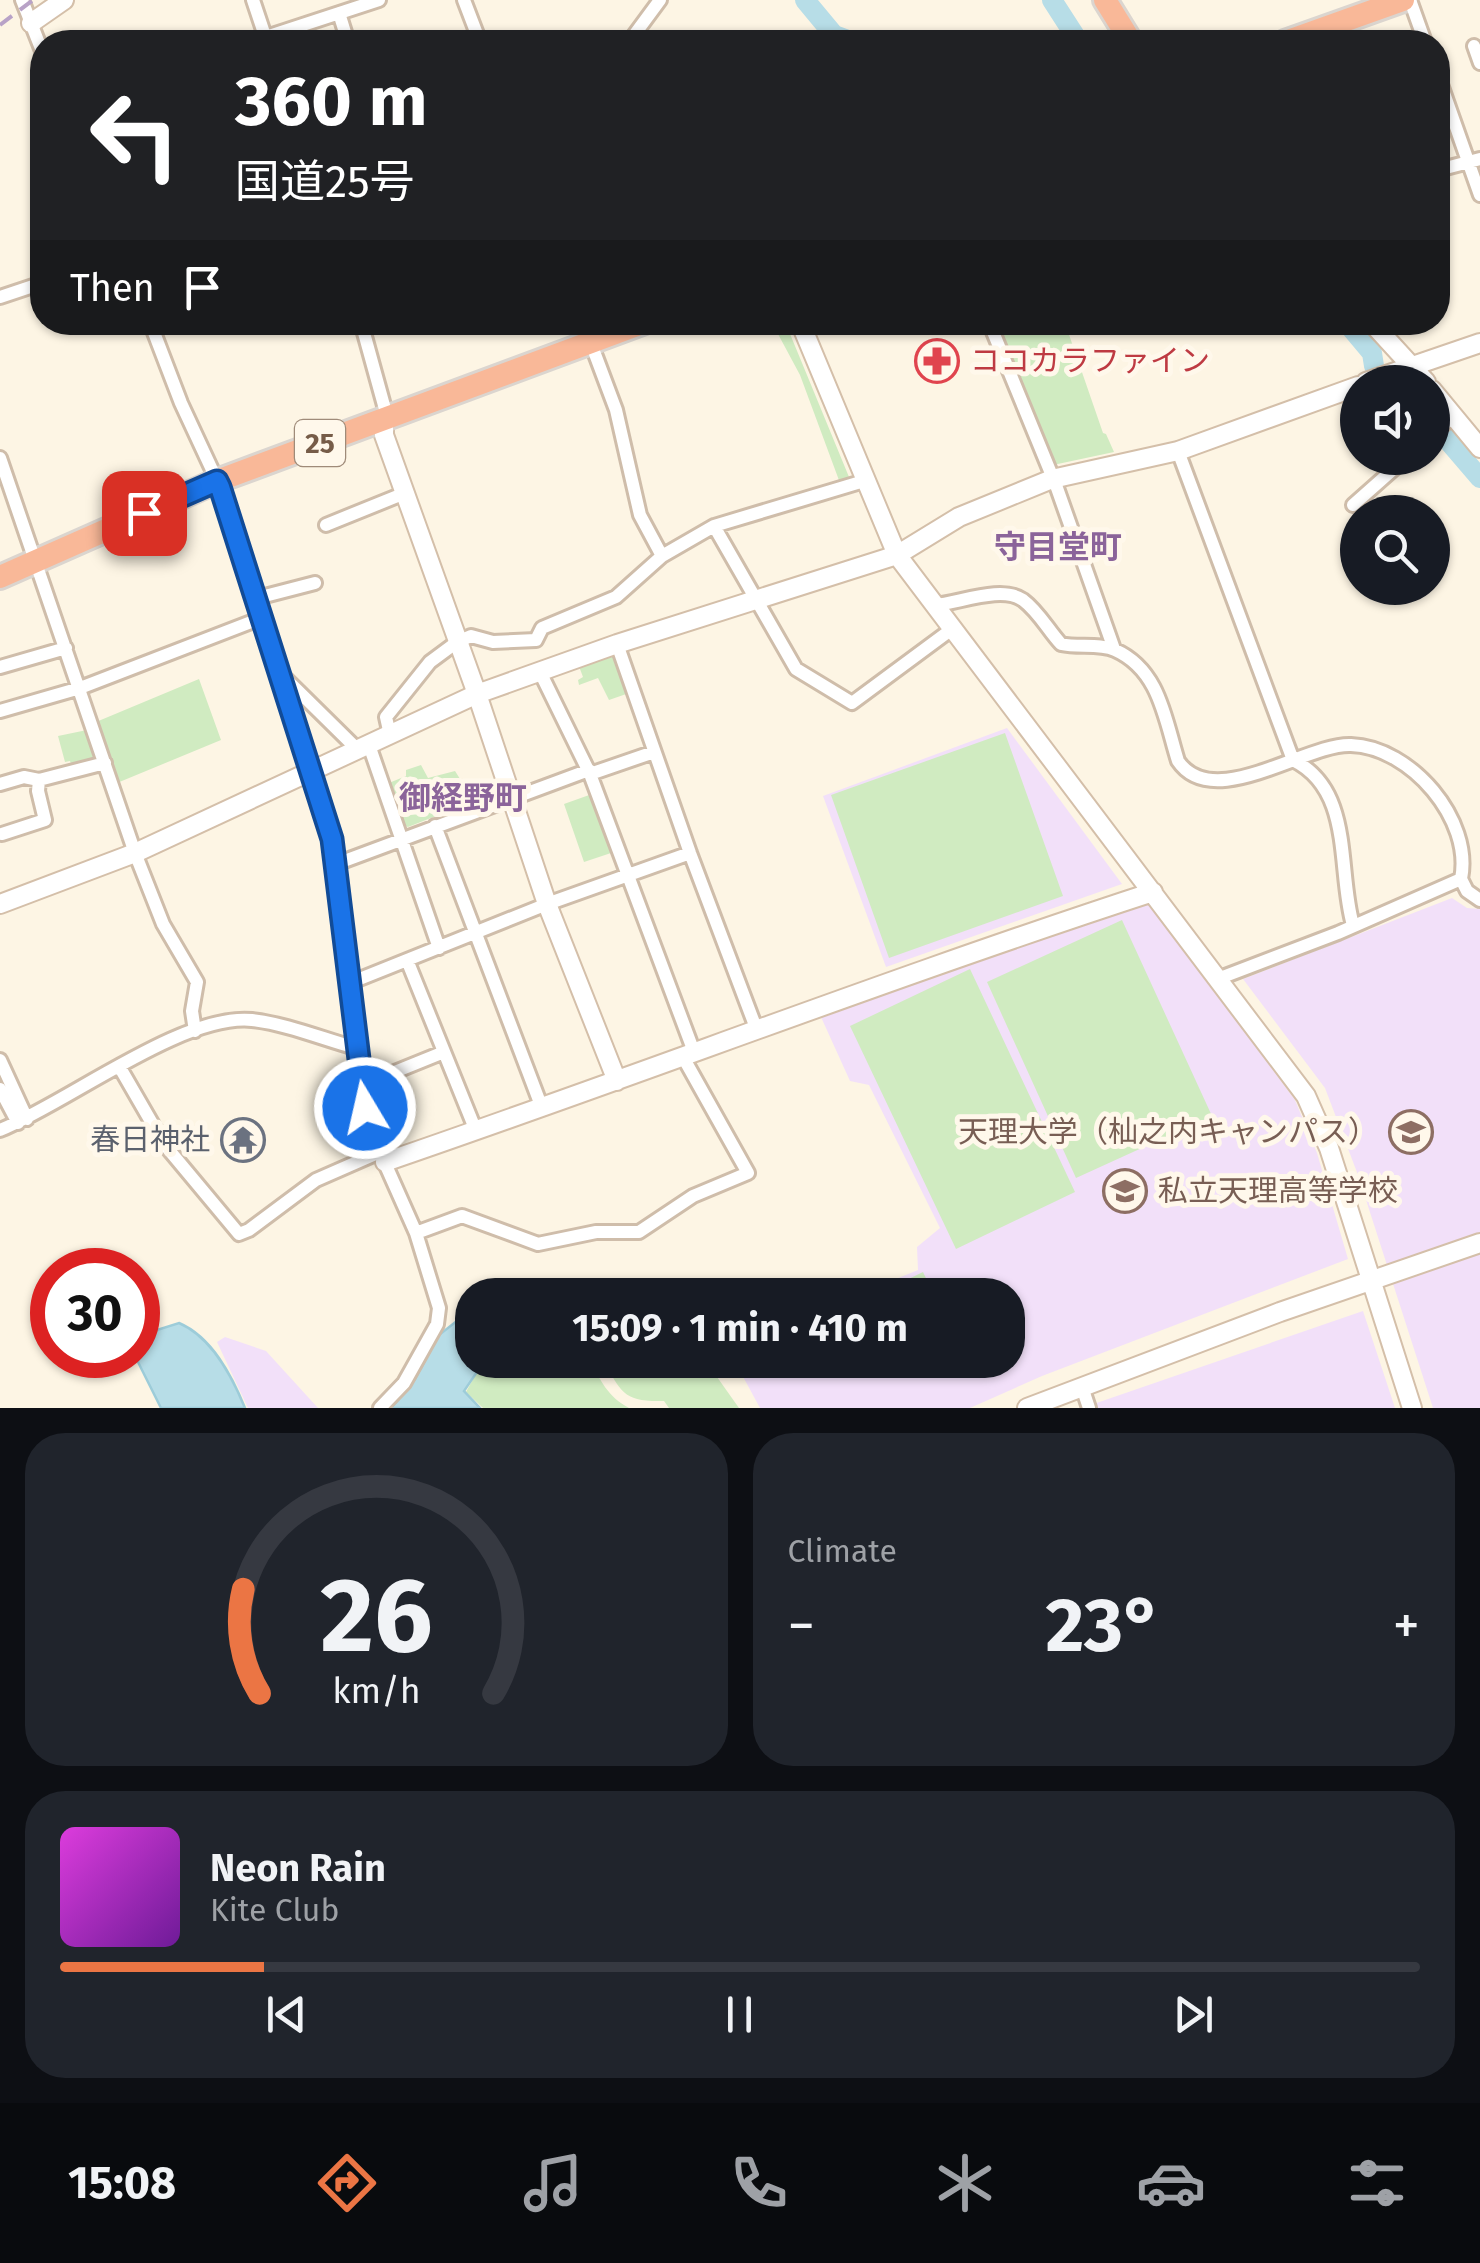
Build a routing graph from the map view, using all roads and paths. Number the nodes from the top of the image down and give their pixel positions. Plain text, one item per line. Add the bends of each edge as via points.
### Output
1 (22, 0) edge
2 (64, 0) edge
3 (253, 0) edge
4 (378, 0) edge
5 (464, 0) edge
6 (660, 0) edge
7 (1105, 0) edge
8 (1406, 0) edge
9 (338, 13) junction
10 (31, 23) junction
11 (34, 30) edge
12 (263, 30) edge
13 (293, 30) edge
14 (344, 30) edge
15 (475, 30) edge
16 (638, 30) edge
17 (1124, 30) edge
18 (1319, 30) edge
19 (1420, 30) edge
20 (1474, 46) dead end
21 (1480, 63) edge
22 (1450, 104) edge
23 (1474, 160) edge
24 (1480, 196) edge
25 (30, 288) edge
26 (0, 297) edge
27 (155, 335) edge
28 (365, 335) edge
29 (581, 335) edge
30 (587, 335) edge
31 (805, 335) edge
32 (993, 335) edge
33 (1383, 335) edge
34 (1480, 343) edge
35 (1411, 365) edge
36 (1415, 365) edge
37 (1340, 392) edge
38 (384, 420) junction
39 (1450, 429) edge
40 (1480, 448) edge
41 (1178, 451) junction
42 (0, 458) edge
43 (1387, 475) edge
44 (1052, 479) junction
45 (217, 481) junction
46 (864, 481) junction
47 (405, 493) junction
48 (1365, 495) edge
49 (326, 525) dead end
50 (714, 526) junction
51 (897, 555) junction
52 (662, 556) junction
53 (36, 560) junction
54 (0, 577) edge
55 (315, 582) dead end
56 (257, 598) junction
57 (757, 602) junction
58 (935, 606) junction
59 (264, 617) junction
60 (952, 629) junction
61 (457, 642) junction
62 (617, 644) junction
63 (66, 648) junction
64 (1114, 649) junction
65 (0, 667) edge
66 (540, 672) junction
67 (281, 674) junction
68 (80, 688) junction
69 (477, 694) junction
70 (0, 711) edge
71 (390, 735) junction
72 (364, 747) junction
73 (654, 752) junction
74 (1293, 760) junction
75 (105, 762) junction
76 (590, 772) junction
77 (311, 773) junction
78 (39, 780) junction
79 (0, 784) edge
80 (511, 797) junction
81 (435, 826) junction
82 (2, 834) edge
83 (402, 839) junction
84 (135, 853) junction
85 (690, 853) junction
86 (336, 864) junction
87 (627, 874) junction
88 (1461, 878) junction
89 (1153, 892) junction
90 (1480, 900) edge
91 (0, 904) edge
92 (547, 904) junction
93 (1354, 924) junction
94 (474, 935) junction
95 (439, 948) junction
96 (408, 960) junction
97 (1220, 978) junction
98 (352, 982) junction
99 (756, 1028) junction
100 (195, 1031) junction
101 (356, 1048) junction
102 (444, 1052) junction
103 (688, 1055) junction
104 (0, 1060) edge
105 (119, 1066) junction
106 (617, 1081) junction
107 (360, 1086) junction
108 (0, 1088) edge
109 (542, 1108) junction
110 (23, 1121) junction
111 (0, 1130) edge
112 (476, 1131) junction
113 (383, 1157) junction
114 (416, 1233) junction
115 (1480, 1243) edge
116 (1370, 1281) junction
117 (1082, 1387) junction
118 (380, 1408) edge
119 (1027, 1408) edge
120 (1089, 1408) edge
121 (1412, 1408) edge

1 - 10 street
2 - 10 street
3 - 12 street
4 - 9 street
5 - 15 street
6 - 16 street
7 - 17 highway
8 - 18 highway
8 - 19 street
9 - 13 street
9 - 14 street
10 - 11 street
20 - 21 street
22 - 23 street
23 - 24 street
25 - 26 street
27 - 45 street
28 - 38 street
29 - 38 highway, 25
30 - 52 street via 616,410 640,515
31 - 46 street
32 - 44 street
33 - 35 street
34 - 36 street
37 - 41 street
38 - 45 highway, 25
38 - 47 street
39 - 40 street
41 - 44 street
41 - 74 street
42 - 53 street
43 - 48 street
44 - 51 street via 986,504
44 - 64 street
45 - 53 highway, 25
45 - 56 street
46 - 50 street
46 - 51 street
47 - 49 street
47 - 61 street
50 - 52 street
50 - 57 street
51 - 57 street
51 - 58 street
52 - 61 street via 616,597 542,628 536,640 471,636
53 - 54 highway, 25
53 - 63 street
55 - 56 street
56 - 59 street
57 - 60 street via 796,669 852,703
57 - 62 street
58 - 60 street
58 - 64 street via 1014,596 1061,644
59 - 67 street
59 - 68 street
60 - 89 street
61 - 69 street
61 - 71 street via 430,662 386,717
62 - 66 street
62 - 73 street
63 - 65 street
63 - 68 street
64 - 74 street via 1149,676 1182,768 1232,780
66 - 69 street
66 - 76 street
67 - 72 street
67 - 77 street
68 - 70 street
68 - 75 street
69 - 71 street
69 - 80 street
71 - 72 street
72 - 77 street
72 - 83 street
73 - 76 street
73 - 85 street
74 - 88 street via 1350,744 1385,755 1422,779 1457,831
74 - 93 street via 1315,774 1340,824
75 - 78 street
75 - 84 street
76 - 80 street
76 - 87 street
77 - 84 street
77 - 86 street
78 - 79 street
78 - 82 street via 44,820
80 - 81 street
80 - 92 street
81 - 83 street
81 - 94 street
83 - 86 street
83 - 95 street
84 - 91 street
84 - 100 street via 163,924 197,982
85 - 87 street
85 - 99 street
86 - 98 street
87 - 92 street
87 - 103 street
88 - 90 street
88 - 93 street
89 - 97 street
89 - 99 street
92 - 94 street
92 - 106 street
93 - 97 street
94 - 95 street
94 - 109 street
95 - 96 street
96 - 98 street
96 - 102 street
97 - 116 street via 1319,1122
98 - 101 street
99 - 103 street
100 - 101 street via 252,1020
100 - 105 street
101 - 107 street
102 - 107 street
102 - 112 street
103 - 106 street
103 - 114 street via 748,1173 693,1196 639,1232 596,1232 538,1244 462,1216
104 - 110 street
105 - 110 street
105 - 113 street via 164,1144 238,1234 316,1180
106 - 109 street
107 - 113 street
108 - 110 street
109 - 112 street
110 - 111 street
112 - 113 street
113 - 114 street
114 - 118 street via 440,1308 437,1324 404,1383
115 - 116 street
116 - 117 street
116 - 121 street
117 - 119 street
117 - 120 street

